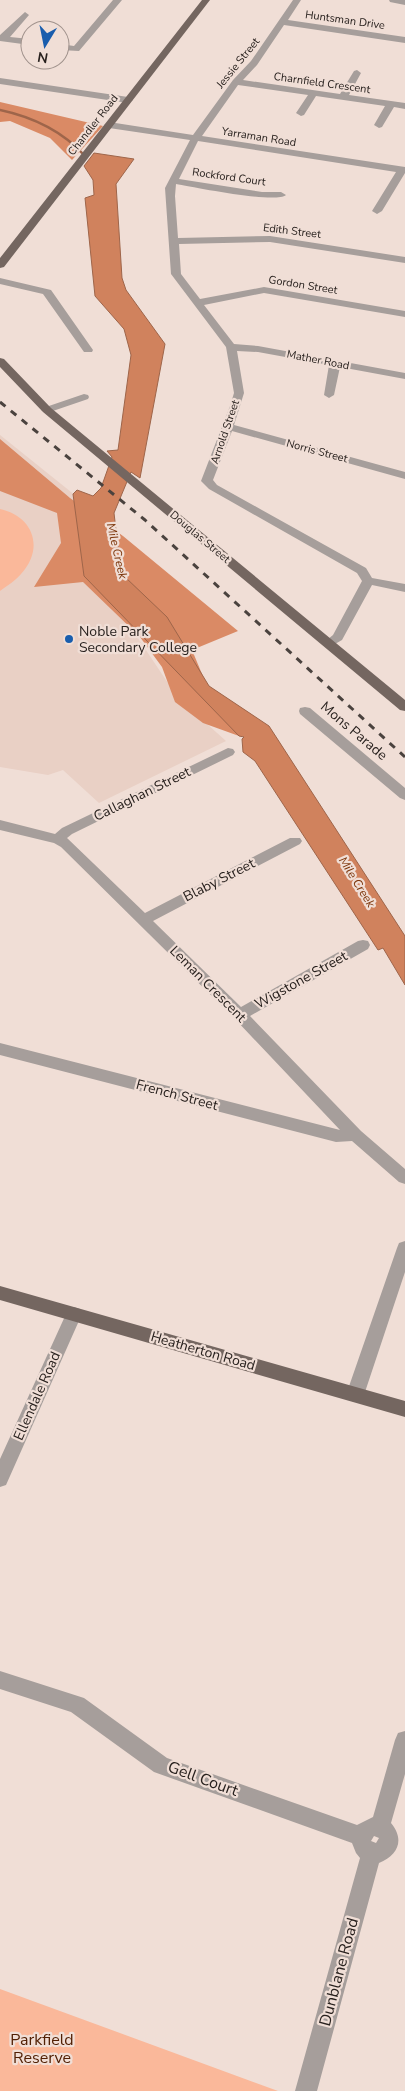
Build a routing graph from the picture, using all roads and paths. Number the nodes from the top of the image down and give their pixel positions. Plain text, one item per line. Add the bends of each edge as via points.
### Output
1 (118, 0) edge
2 (206, 0) edge
3 (297, 0) edge
4 (393, 0) edge
5 (405, 2) edge
6 (25, 15) dead end
7 (283, 22) junction
8 (2, 38) edge
9 (405, 40) edge
10 (20, 41) edge
11 (70, 48) edge
12 (357, 73) dead end
13 (0, 81) edge
14 (236, 82) junction
15 (314, 93) junction
16 (343, 97) junction
17 (128, 100) junction
18 (391, 104) junction
19 (405, 106) edge
20 (301, 113) dead end
21 (379, 124) dead end
22 (109, 125) junction
23 (195, 139) junction
24 (403, 170) edge
25 (173, 181) junction
26 (281, 195) dead end
27 (377, 211) dead end
28 (175, 241) junction
29 (405, 260) edge
30 (0, 265) edge
31 (0, 281) edge
32 (197, 303) junction
33 (405, 314) edge
34 (231, 347) junction
35 (88, 350) dead end
36 (0, 361) edge
37 (336, 363) junction
38 (405, 376) edge
39 (329, 395) dead end
40 (84, 397) dead end
41 (47, 410) junction
42 (229, 427) junction
43 (405, 476) edge
44 (368, 581) junction
45 (405, 588) edge
46 (328, 644) junction
47 (405, 707) edge
48 (305, 711) dead end
49 (228, 752) dead end
50 (405, 794) edge
51 (0, 825) edge
52 (58, 839) junction
53 (295, 841) dead end
54 (143, 920) junction
55 (363, 945) dead end
56 (240, 1015) junction
57 (0, 1049) edge
58 (355, 1135) junction
59 (403, 1180) edge
60 (405, 1248) edge
61 (0, 1293) edge
62 (74, 1314) junction
63 (356, 1395) junction
64 (405, 1409) edge
65 (0, 1479) edge
66 (0, 1680) edge
67 (405, 1740) edge
68 (367, 1844) junction
69 (306, 2091) edge

1 - 11 street via 76,49
2 - 17 main road, Chandler Road
3 - 7 street, Jessie Street
4 - 5 street
6 - 8 street
7 - 9 street, Huntsman Drive
7 - 14 street, Jessie Street
8 - 10 street
12 - 16 street
13 - 17 street
14 - 15 street, Charnfield Crescent
14 - 23 street, Jessie Street
15 - 16 street, Charnfield Crescent
15 - 20 street
16 - 18 street, Charnfield Crescent
17 - 22 main road, Chandler Road
18 - 19 street, Charnfield Crescent
18 - 21 street
22 - 23 street, Yarraman Road
22 - 30 main road, Chandler Road
23 - 24 street, Yarraman Road
23 - 25 street, Arnold Street
24 - 27 street
25 - 26 street, Rockford Court
25 - 28 street, Arnold Street via 170,196
28 - 29 street, Edith Street via 270,239
28 - 32 street, Arnold Street via 176,274
31 - 35 street via 48,292
32 - 33 street, Gordon Street via 264,290
32 - 34 street, Arnold Street
34 - 37 street, Mather Road
34 - 42 street, Arnold Street via 238,393
36 - 41 main road, Douglas Street
37 - 38 street, Mather Road
37 - 39 street
40 - 41 street
41 - 46 main road, Douglas Street
42 - 43 street, Norris Street
42 - 44 street, Arnold Street via 207,481 362,571
44 - 45 street
44 - 46 street via 338,637
46 - 47 main road, Douglas Street
48 - 50 street, Mons Parade
49 - 52 street, Callaghan Street via 67,831
51 - 52 street, Leman Crescent
52 - 54 street, Leman Crescent
53 - 54 street, Blaby Street
54 - 56 street, Leman Crescent
55 - 56 street, Wigstone Street
56 - 58 street, Leman Crescent
57 - 58 street, French Street via 336,1136
58 - 59 street, Leman Crescent
60 - 63 street
61 - 62 main road, Heatherton Road
62 - 63 main road, Heatherton Road
62 - 65 street, Ellendale Road
63 - 64 main road, Heatherton Road
66 - 68 street, Gell Court via 77,1705 161,1765
67 - 68 street via 380,1828 367,1828
68 - 69 street, Dunblane Road

